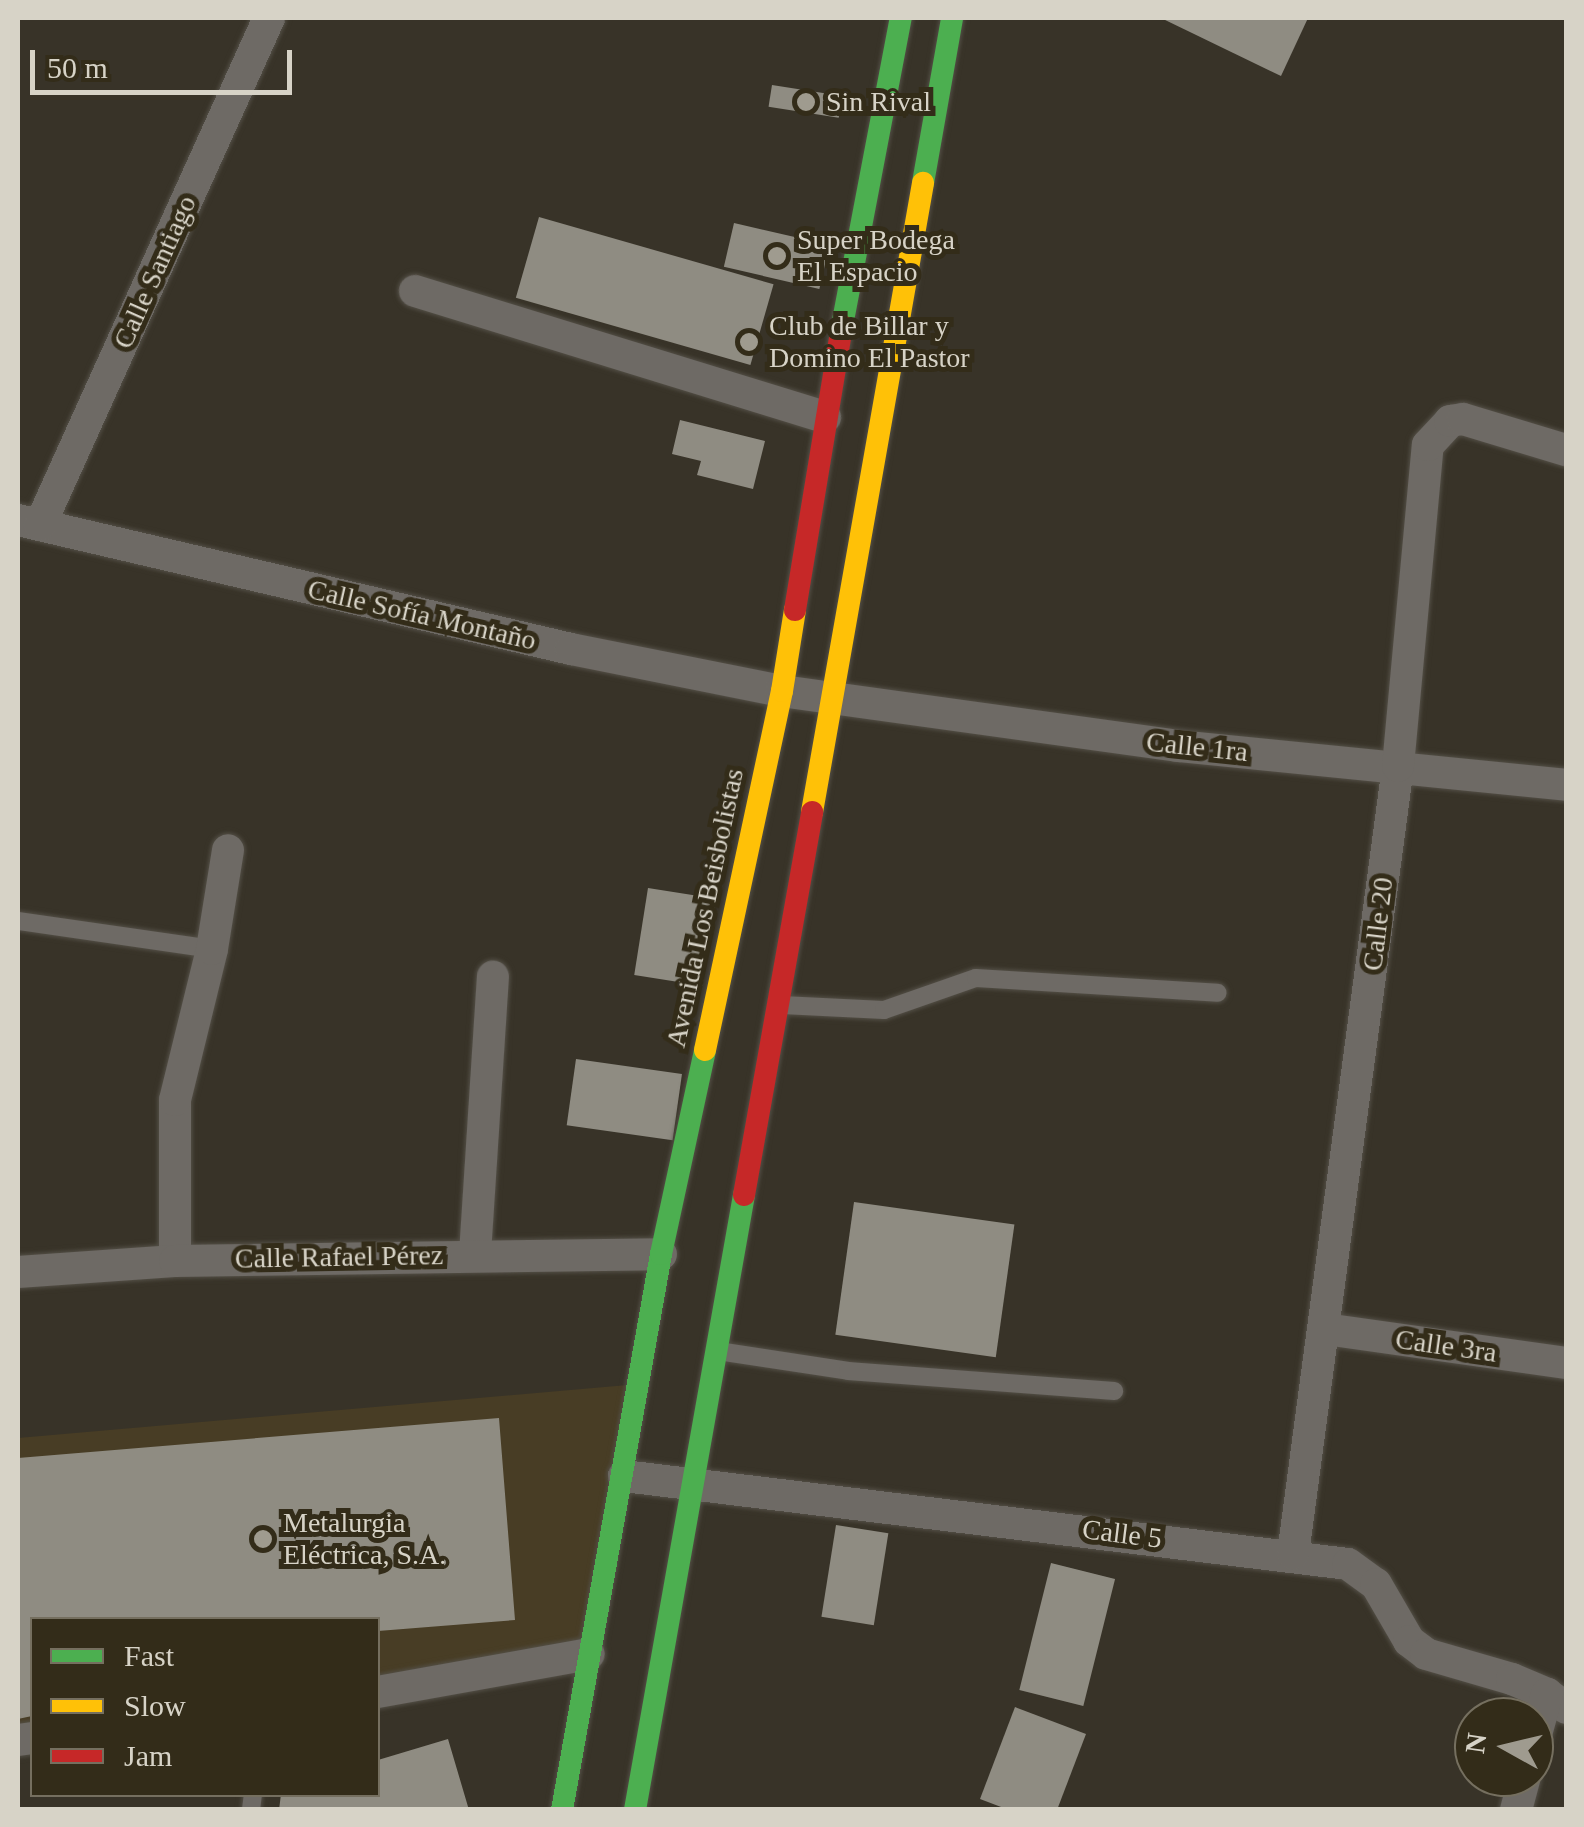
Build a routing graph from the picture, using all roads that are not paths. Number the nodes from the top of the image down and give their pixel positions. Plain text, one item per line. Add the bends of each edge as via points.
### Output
1 (269, 18) edge
2 (901, 18) edge
3 (952, 18) edge
4 (416, 290) dead end
5 (825, 417) junction
6 (1566, 450) edge
7 (29, 523) edge
8 (782, 691) junction
9 (828, 698) junction
10 (1398, 766) junction
11 (1566, 784) edge
12 (228, 850) dead end
13 (18, 921) edge
14 (212, 949) junction
15 (493, 977) dead end
16 (1218, 993) dead end
17 (776, 1005) junction
18 (475, 1254) junction
19 (661, 1254) junction
20 (175, 1261) junction
21 (18, 1272) edge
22 (1325, 1329) junction
23 (718, 1351) junction
24 (1566, 1363) edge
25 (1114, 1392) dead end
26 (624, 1476) junction
27 (696, 1484) junction
28 (1293, 1554) junction
29 (590, 1654) junction
30 (380, 1692) edge
31 (1557, 1701) edge
32 (562, 1810) edge
33 (635, 1810) edge

1 - 7 street, Calle Santiago
2 - 5 main road, Avenida Los Beisbolistas
3 - 9 main road
4 - 5 street
5 - 8 main road, Avenida Los Beisbolistas
6 - 10 street, Calle 20 via 1462,419 1450,421 1428,445
7 - 8 street, Calle Sofía Montaño
8 - 9 street, Calle Sofía Montaño
8 - 19 main road, Avenida Los Beisbolistas
9 - 10 street, Calle 1ra via 1178,746
9 - 17 main road
10 - 11 street, Calle 1ra
10 - 22 street, Calle 20
12 - 14 street
13 - 14 lane
14 - 20 street via 175,1100
15 - 18 street
16 - 17 lane via 976,978 884,1010
17 - 23 main road
18 - 19 street, Calle Rafael Pérez
18 - 20 street, Calle Rafael Pérez
19 - 26 main road, Avenida Los Beisbolistas
20 - 21 street, Calle Rafael Pérez
22 - 24 street, Calle 3ra
22 - 28 street, Calle 20
23 - 25 lane via 848,1371
23 - 27 main road
26 - 27 street, Calle 5
26 - 29 main road, Avenida Los Beisbolistas
27 - 28 street, Calle 5
27 - 33 main road
28 - 31 street, Calle 5 via 1362,1571 1409,1641 1426,1654
29 - 30 street
29 - 32 main road, Avenida Los Beisbolistas

